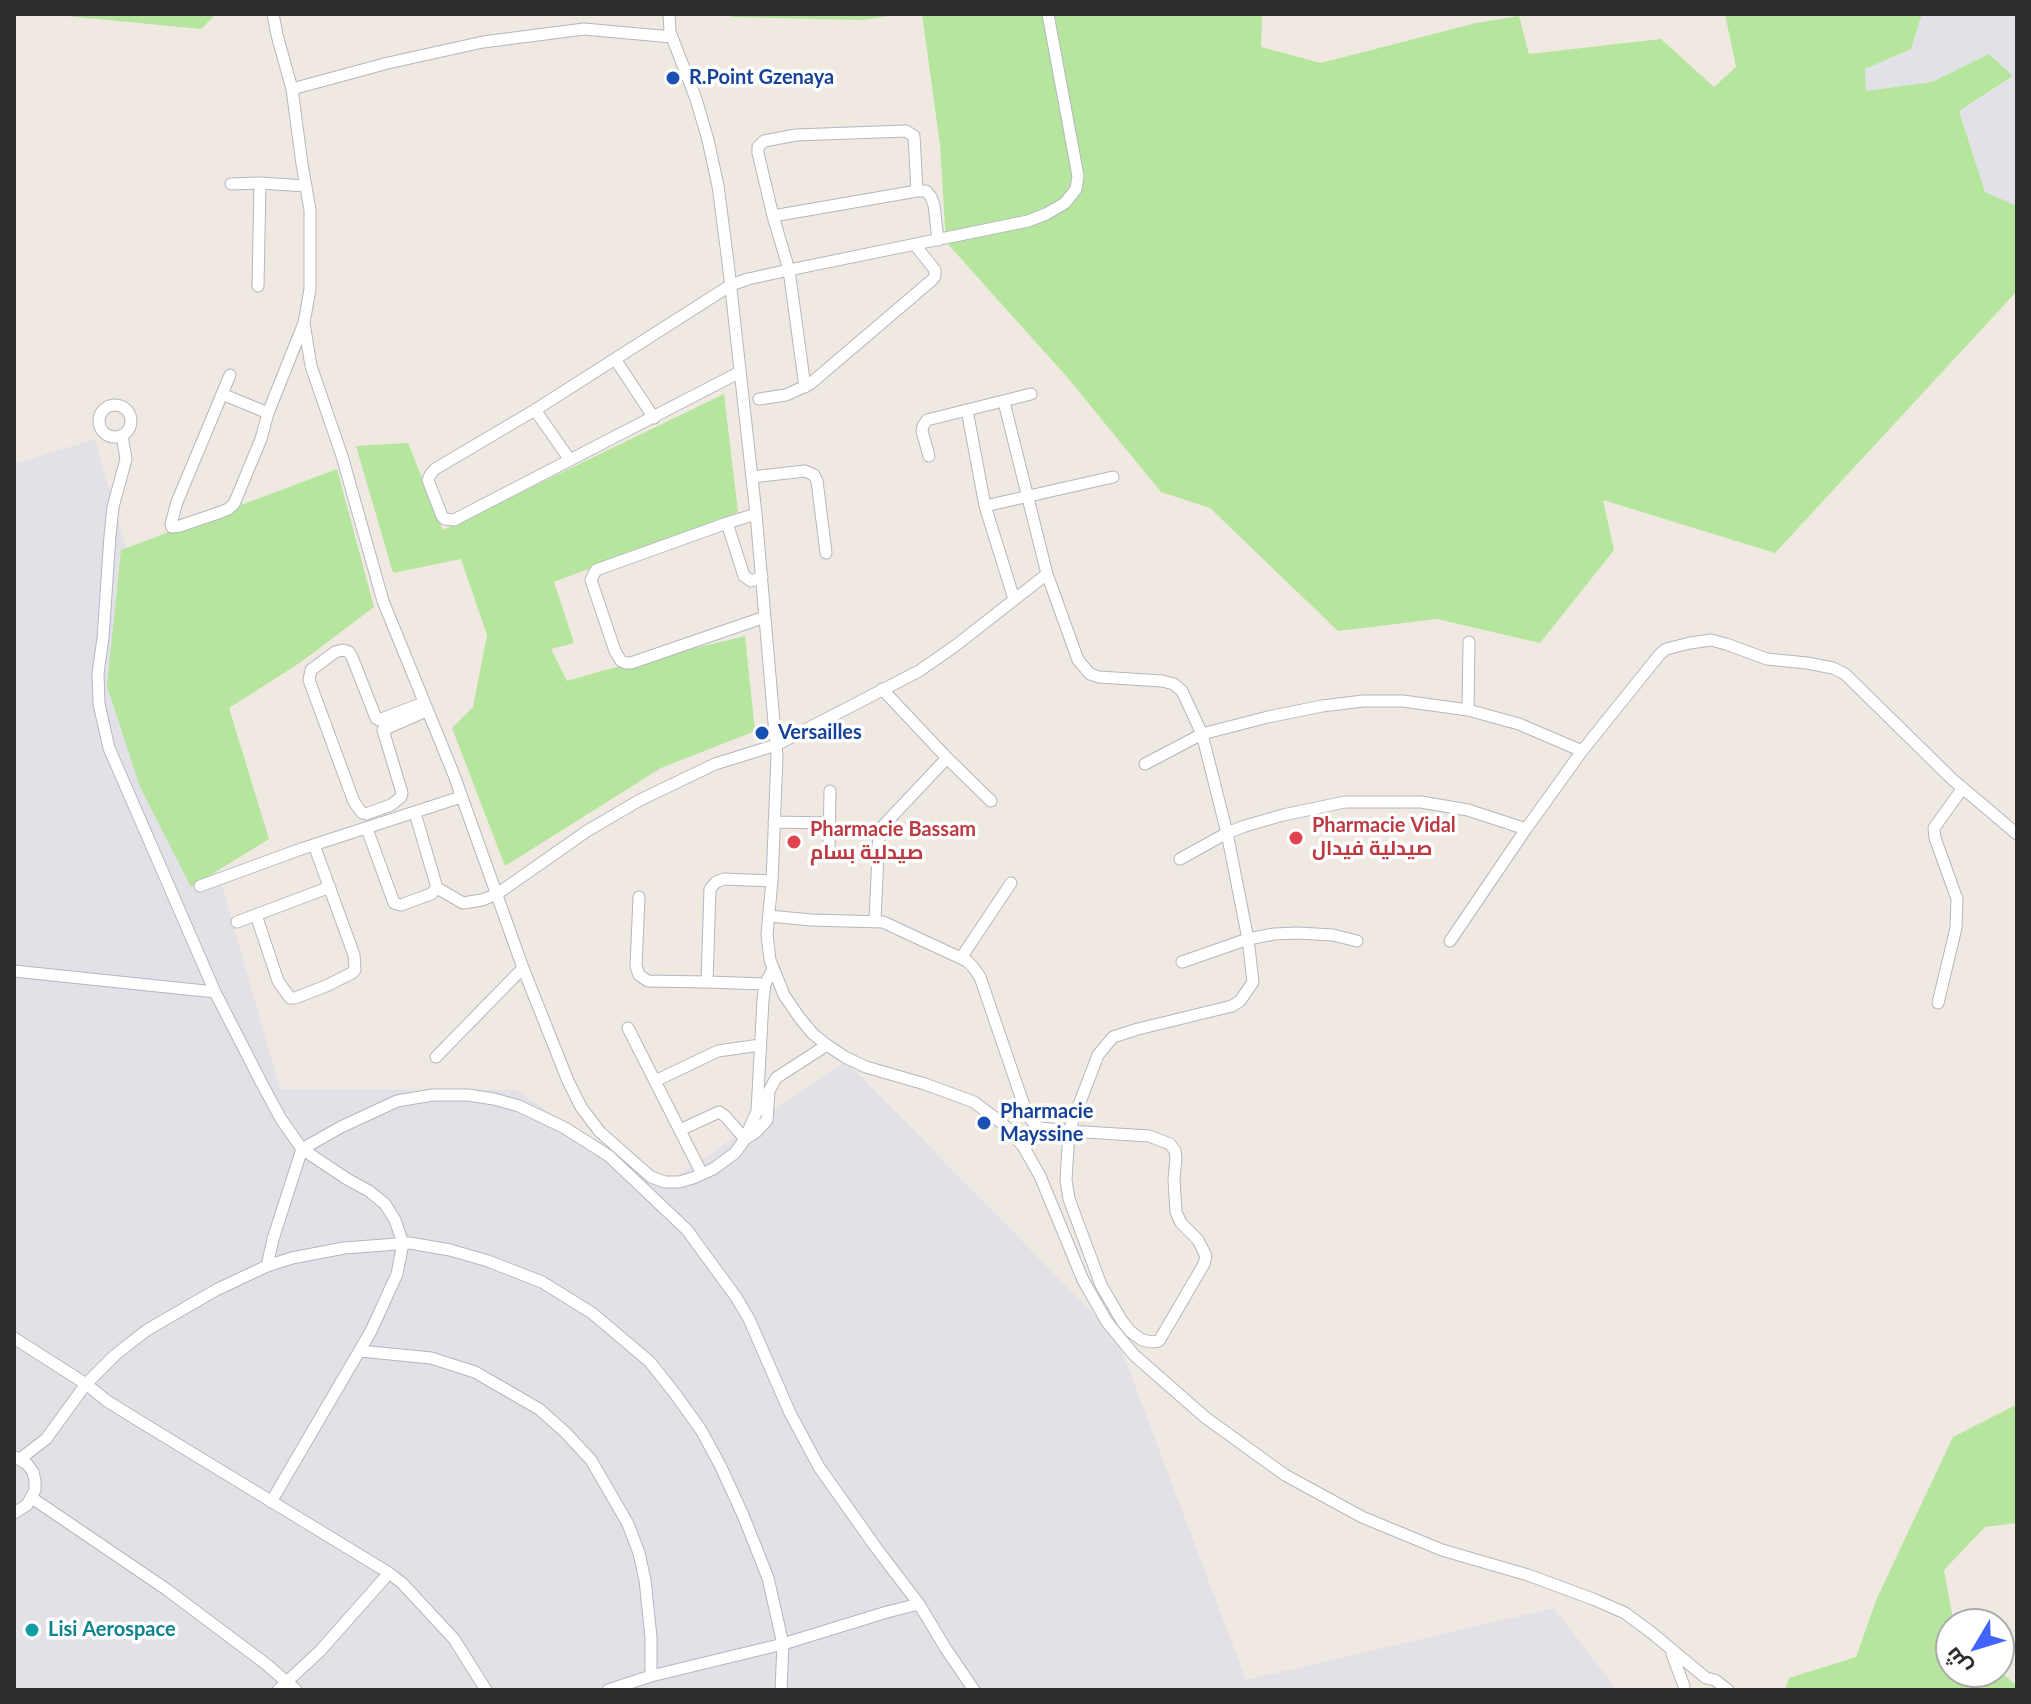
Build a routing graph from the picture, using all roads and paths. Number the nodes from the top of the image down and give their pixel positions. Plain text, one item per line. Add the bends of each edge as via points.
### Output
1 (263, 14) edge
2 (273, 14) edge
3 (658, 14) edge
4 (669, 14) edge
5 (1048, 14) edge
6 (671, 34) junction
7 (277, 35) junction
8 (292, 89) junction
9 (260, 183) junction
10 (231, 184) dead end
11 (306, 186) junction
12 (917, 191) junction
13 (773, 216) junction
14 (938, 240) junction
15 (915, 245) junction
16 (789, 270) junction
17 (731, 285) junction
18 (258, 286) dead end
19 (304, 323) junction
20 (615, 359) junction
21 (740, 372) junction
22 (230, 375) dead end
23 (805, 387) junction
24 (222, 394) junction
25 (1031, 394) dead end
26 (759, 399) dead end
27 (1004, 402) junction
28 (535, 410) junction
29 (967, 410) junction
30 (268, 413) junction
31 (654, 418) junction
32 (122, 435) dead end
33 (929, 456) dead end
34 (570, 460) junction
35 (752, 477) junction
36 (1113, 477) dead end
37 (1027, 495) junction
38 (985, 506) junction
39 (756, 514) junction
40 (727, 523) junction
41 (826, 553) dead end
42 (1047, 574) junction
43 (762, 577) junction
44 (1014, 599) junction
45 (765, 617) junction
46 (1469, 642) dead end
47 (882, 689) junction
48 (425, 707) junction
49 (1468, 710) junction
50 (1202, 734) junction
51 (776, 745) junction
52 (1582, 751) junction
53 (947, 758) junction
54 (1145, 764) dead end
55 (1962, 789) junction
56 (830, 791) dead end
57 (461, 797) junction
58 (991, 801) dead end
59 (415, 813) junction
60 (774, 822) junction
61 (829, 823) junction
62 (367, 829) junction
63 (1526, 829) junction
64 (1227, 833) junction
65 (2017, 834) edge
66 (314, 845) junction
67 (829, 848) dead end
68 (1180, 859) dead end
69 (772, 881) junction
70 (1011, 883) dead end
71 (200, 886) dead end
72 (330, 887) junction
73 (437, 888) junction
74 (497, 894) junction
75 (639, 897) dead end
76 (256, 915) junction
77 (769, 916) junction
78 (875, 920) junction
79 (237, 922) dead end
80 (1248, 939) junction
81 (1357, 941) dead end
82 (1450, 941) dead end
83 (961, 958) junction
84 (1182, 962) dead end
85 (523, 968) junction
86 (773, 969) junction
87 (14, 971) edge
88 (707, 982) junction
89 (765, 984) junction
90 (215, 992) junction
91 (1938, 1003) dead end
92 (628, 1028) dead end
93 (760, 1045) junction
94 (827, 1045) junction
95 (436, 1057) dead end
96 (655, 1081) junction
97 (680, 1130) junction
98 (1069, 1131) junction
99 (745, 1139) junction
100 (302, 1149) junction
101 (702, 1174) junction
102 (403, 1243) junction
103 (267, 1266) junction
104 (14, 1338) edge
105 (360, 1351) junction
106 (86, 1384) junction
107 (17, 1458) edge
108 (32, 1498) junction
109 (271, 1502) junction
110 (14, 1513) edge
111 (389, 1573) junction
112 (919, 1604) junction
113 (783, 1644) junction
114 (1667, 1647) junction
115 (651, 1676) junction
116 (1706, 1678) junction
117 (282, 1686) edge
118 (1683, 1688) edge
119 (296, 1690) edge
120 (486, 1690) edge
121 (608, 1690) edge
122 (781, 1690) edge
123 (974, 1690) edge
124 (1728, 1690) edge

1 - 7 street
2 - 7 street
3 - 6 street
4 - 6 street
5 - 14 street via 1078,169 1076,189 1065,203 1037,218
6 - 8 street via 584,29 483,42
6 - 17 street via 708,140
7 - 8 street
8 - 11 street
9 - 10 street
9 - 11 street
9 - 18 street
11 - 19 street via 310,289
12 - 13 street
12 - 13 street via 910,132 796,135 758,147
12 - 14 street via 931,197
13 - 16 street
14 - 15 street
15 - 16 street
15 - 23 street via 935,270 932,280
16 - 17 street
16 - 23 street
17 - 20 street
17 - 21 street
19 - 30 street
19 - 48 street via 311,366 383,601
20 - 28 street
20 - 31 street
21 - 31 street
21 - 35 street
22 - 24 street
23 - 26 street
24 - 30 street
24 - 30 street via 177,502 172,527 234,504
25 - 27 street
27 - 29 street
27 - 37 street
28 - 34 street
28 - 34 street via 435,469 428,480 442,516 454,520
29 - 33 street via 927,420 922,431
29 - 38 street
31 - 34 street
32 - 90 street via 126,459 113,507 99,704 109,748
35 - 39 street
35 - 41 street via 805,471 814,475
36 - 37 street
37 - 38 street
37 - 42 street
38 - 44 street
39 - 40 street
39 - 43 street
40 - 43 street via 744,576 751,581
40 - 45 street via 592,574 615,651 621,661 631,663
42 - 44 street
42 - 50 street via 1083,667 1099,677 1174,684
43 - 45 street
44 - 47 street via 919,671
45 - 51 street
46 - 49 street
47 - 51 street
47 - 53 street
48 - 48 street via 376,718 352,657 343,650 311,670 309,680 362,813 401,797 383,730
48 - 57 street
49 - 50 street via 1363,701
49 - 52 street via 1519,724
50 - 54 street
50 - 64 street
51 - 60 street
51 - 74 street via 715,764 640,800
52 - 55 street via 1660,654 1711,640 1767,659 1845,674
52 - 63 street
53 - 58 street
53 - 78 street via 879,833
55 - 65 street
55 - 91 street via 1934,828 1957,899 1956,928
56 - 61 street
57 - 59 street
57 - 74 street
59 - 62 street
59 - 73 street
60 - 61 street
60 - 69 street
61 - 67 street
62 - 66 street
62 - 73 street via 394,903 401,905
63 - 64 street via 1468,810 1398,801 1345,802
63 - 82 street
64 - 68 street
64 - 80 street
66 - 71 street
66 - 72 street
69 - 77 street
69 - 88 street via 724,879 710,889
70 - 83 street
72 - 76 street
72 - 76 street via 355,970 295,998 286,995 278,981
73 - 74 street via 463,903
74 - 85 street
75 - 88 street via 639,975 648,981
76 - 79 street
77 - 78 street
77 - 86 street
78 - 83 street
80 - 81 street via 1298,933
80 - 84 street
80 - 98 street via 1253,982 1240,1001 1113,1037 1098,1055
83 - 98 street via 980,977 1028,1116 1040,1128
85 - 95 street
85 - 101 street via 568,1081 600,1132 651,1177 679,1182
86 - 89 street
86 - 94 street via 799,1017
87 - 90 street
88 - 89 street
89 - 93 street
90 - 100 street
92 - 96 street
93 - 96 street via 718,1051
93 - 99 street via 757,1111
94 - 99 street via 776,1078 769,1091 767,1120
94 - 114 street via 866,1067 974,1102 1003,1124 1040,1176 1083,1280 1118,1337 1174,1392 1240,1444 1362,1517 1442,1550 1593,1599 1625,1613
96 - 97 street
97 - 99 street via 719,1112
97 - 101 street
98 - 98 street via 1149,1136 1175,1151 1176,1212 1206,1256 1159,1341 1142,1340 1131,1332 1101,1285 1069,1199
99 - 101 street via 735,1153
100 - 102 street via 385,1204
100 - 103 street
100 - 112 street via 397,1101 468,1095 519,1106 609,1156 687,1230 736,1297 819,1467
102 - 103 street via 344,1248
102 - 105 street via 391,1290
102 - 113 street via 450,1250 542,1282 592,1313 650,1362 701,1430 726,1477 768,1578
103 - 106 street via 147,1330
104 - 106 street
105 - 109 street
105 - 115 street via 431,1358 475,1372 539,1409 591,1460 639,1553
106 - 107 street via 46,1439
106 - 109 street
107 - 108 street via 33,1472
108 - 110 street
108 - 117 street via 228,1635
109 - 111 street
111 - 117 street
111 - 120 street via 441,1623
112 - 113 street
112 - 123 street
113 - 115 street
113 - 122 street
114 - 116 street
114 - 118 street
115 - 121 street
116 - 118 street
116 - 124 street
117 - 119 street

